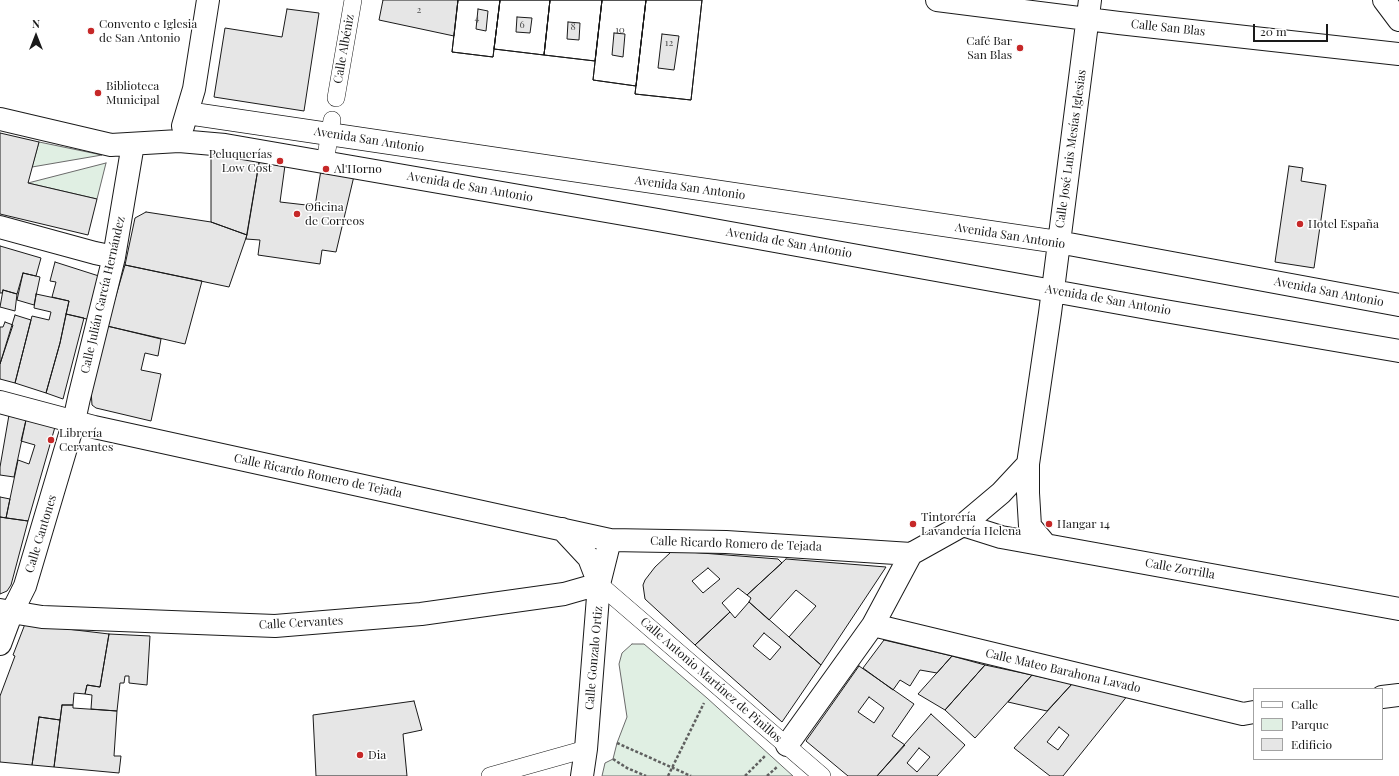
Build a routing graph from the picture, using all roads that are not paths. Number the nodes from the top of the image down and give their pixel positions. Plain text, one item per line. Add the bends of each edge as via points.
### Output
1 (208, 0) edge
2 (353, 0) edge
3 (937, 0) edge
4 (1384, 0) edge
5 (1089, 10) edge
6 (1399, 20) edge
7 (1399, 54) edge
8 (336, 98) dead end
9 (187, 113) junction
10 (0, 120) edge
11 (331, 128) junction
12 (179, 141) junction
13 (134, 144) junction
14 (325, 162) junction
15 (0, 227) edge
16 (1058, 242) junction
17 (114, 256) junction
18 (1053, 290) junction
19 (1399, 305) edge
20 (1399, 351) edge
21 (0, 402) edge
22 (74, 421) junction
23 (1028, 464) junction
24 (963, 525) junction
25 (562, 529) junction
26 (610, 540) junction
27 (1045, 544) junction
28 (911, 554) junction
29 (599, 584) junction
30 (1399, 609) edge
31 (6, 611) edge
32 (873, 625) junction
33 (0, 644) edge
34 (1399, 695) edge
35 (1383, 697) edge
36 (1253, 712) edge
37 (787, 745) junction
38 (586, 749) junction
39 (490, 776) edge
40 (582, 776) edge
41 (822, 776) edge

1 - 9 street via 194,89
2 - 8 street, Calle Albéniz
3 - 5 street, Calle San Blas
4 - 6 street
5 - 7 street, Calle San Blas
5 - 16 street, Calle José Luis Mesías Iglesias
9 - 11 street, Avenida San Antonio
9 - 12 street
10 - 13 street via 111,144
11 - 14 street
11 - 16 street, Avenida San Antonio
12 - 13 street
12 - 14 street, Avenida de San Antonio via 224,144
13 - 17 street, Calle Julián García Hernández
14 - 18 street, Avenida de San Antonio
15 - 17 street
16 - 18 street, Calle José Luis Mesías Iglesias
16 - 19 street, Avenida San Antonio
17 - 22 street, Calle Julián García Hernández
18 - 20 street, Avenida de San Antonio
18 - 23 street, Calle José Luis Mesías Iglesias
21 - 22 street, Calle Ricardo Romero de Tejada
22 - 25 street, Calle Ricardo Romero de Tejada
22 - 31 street, Calle Cantones via 25,586
23 - 24 street via 1001,493
23 - 27 street, Calle José Luis Mesías Iglesias via 1030,526
24 - 27 street, Calle Zorrilla via 1001,536
24 - 28 street
25 - 26 street, Calle Ricardo Romero de Tejada
25 - 29 street via 589,558
26 - 28 street, Calle Ricardo Romero de Tejada via 726,542
26 - 29 street, Calle Gonzalo Ortiz
27 - 30 street, Calle Zorrilla
28 - 32 street
29 - 31 street, Calle Cervantes via 564,594 421,614 275,626 42,617
29 - 37 street, Calle Antonio Martínez de Pinillos
29 - 38 street, Calle Gonzalo Ortiz
31 - 33 street, Calle Cantones
32 - 36 street, Calle Mateo Barahona Lavado via 1243,714
32 - 37 street
34 - 35 street
37 - 41 street, Calle Antonio Martínez de Pinillos
38 - 39 street
38 - 40 street, Calle Gonzalo Ortiz

